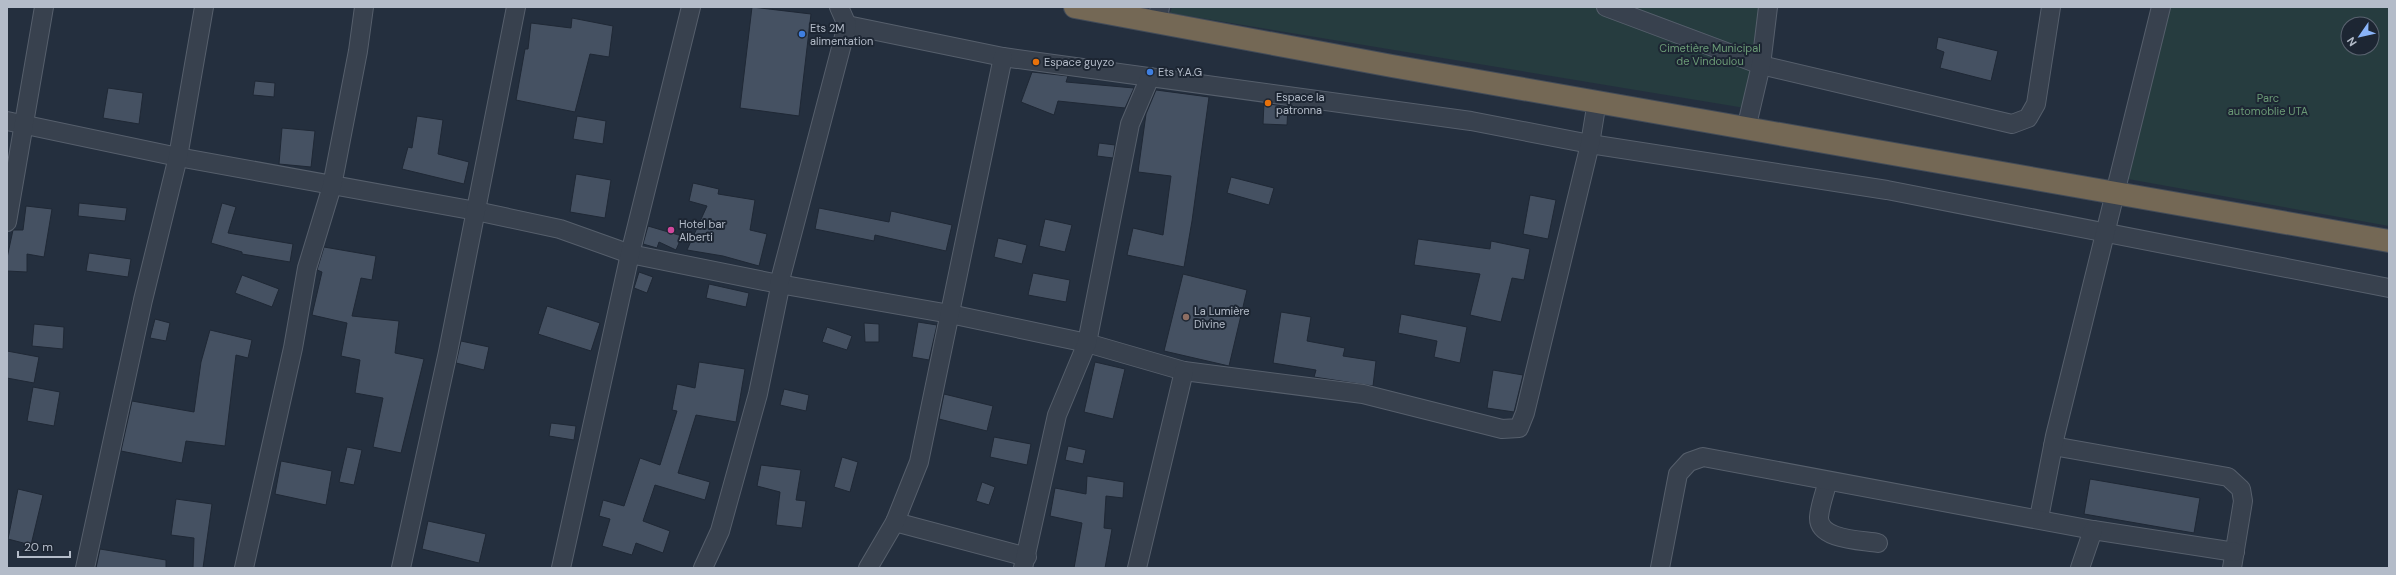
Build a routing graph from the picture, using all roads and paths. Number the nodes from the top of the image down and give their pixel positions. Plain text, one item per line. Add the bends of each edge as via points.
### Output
1 (44, 7) edge
2 (204, 7) edge
3 (364, 7) edge
4 (516, 7) edge
5 (691, 7) edge
6 (838, 7) edge
7 (1075, 7) edge
8 (1606, 7) edge
9 (1768, 7) edge
10 (2051, 7) edge
11 (2161, 7) edge
12 (1158, 14) edge
13 (847, 25) junction
14 (1003, 57) junction
15 (1761, 65) junction
16 (1150, 77) junction
17 (1597, 101) junction
18 (16, 122) edge
19 (1746, 129) junction
20 (1590, 144) junction
21 (178, 157) junction
22 (332, 186) junction
23 (2113, 194) junction
24 (476, 212) junction
25 (7, 222) edge
26 (2104, 233) junction
27 (2389, 241) edge
28 (630, 254) junction
29 (779, 284) junction
30 (2389, 288) edge
31 (950, 314) junction
32 (1087, 343) junction
33 (1184, 371) junction
34 (2053, 446) junction
35 (1828, 481) junction
36 (2039, 518) junction
37 (895, 522) junction
38 (2093, 530) junction
39 (1878, 543) dead end
40 (2233, 560) edge
41 (1025, 563) edge
42 (85, 568) edge
43 (244, 568) edge
44 (401, 568) edge
45 (561, 568) edge
46 (703, 568) edge
47 (868, 568) edge
48 (1137, 568) edge
49 (1660, 568) edge
50 (2080, 568) edge

1 - 18 street
2 - 21 street
3 - 22 street
4 - 24 street
5 - 28 street
6 - 13 street
7 - 12 highway
8 - 15 street
9 - 15 street
10 - 15 street via 2036,104 2028,118 2012,124
11 - 23 street
12 - 17 highway via 1392,66
13 - 14 street
13 - 29 street
14 - 16 street
14 - 31 street
15 - 19 street
16 - 20 street via 1471,121
16 - 32 street via 1130,124
17 - 19 highway
17 - 20 street
18 - 21 street
18 - 25 street
19 - 23 highway
20 - 26 street via 1886,190
20 - 33 street via 1525,413 1519,428 1502,429 1363,394
21 - 22 street
21 - 42 street via 143,300
22 - 24 street
22 - 43 street via 307,268 293,348
23 - 26 street
23 - 27 highway
24 - 28 street via 560,229
24 - 44 street
26 - 30 street
26 - 34 street
28 - 29 street
28 - 45 street
29 - 31 street
29 - 46 street via 780,292 758,394 720,531
31 - 32 street
31 - 37 street via 919,462
32 - 33 street
32 - 41 street via 1057,415
33 - 48 street
34 - 36 street
34 - 40 street via 2228,477 2241,488 2243,501
35 - 36 street
35 - 39 street via 1819,517 1822,527 1829,534
35 - 49 street via 1703,457 1688,462 1678,474
36 - 38 street
37 - 41 street
37 - 47 street
38 - 40 street
38 - 50 street

